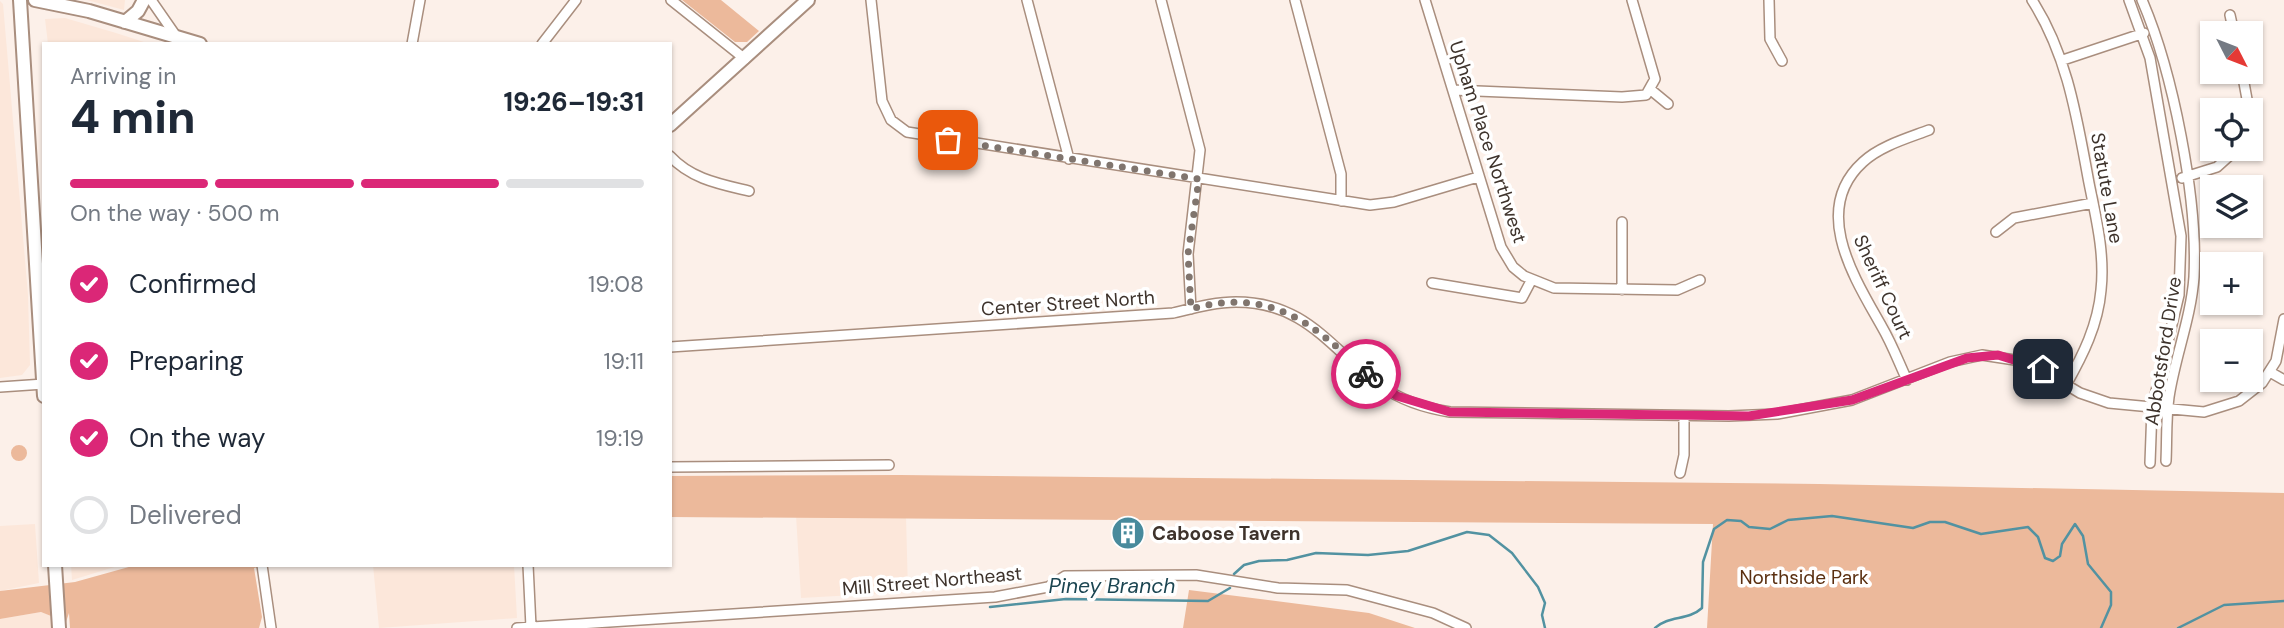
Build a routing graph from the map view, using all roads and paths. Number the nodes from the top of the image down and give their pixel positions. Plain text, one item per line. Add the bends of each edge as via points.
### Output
1 (20, 0) edge
2 (35, 0) edge
3 (144, 0) edge
4 (150, 0) edge
5 (420, 0) edge
6 (576, 0) edge
7 (671, 0) edge
8 (808, 0) edge
9 (871, 0) edge
10 (1027, 0) edge
11 (1161, 0) edge
12 (1295, 0) edge
13 (1425, 0) edge
14 (1632, 0) edge
15 (1769, 0) edge
16 (2032, 0) edge
17 (2129, 0) edge
18 (2142, 0) edge
19 (2230, 15) dead end
20 (2231, 21) edge
21 (125, 22) junction
22 (2155, 29) junction
23 (2141, 34) junction
24 (176, 40) edge
25 (412, 42) edge
26 (544, 42) edge
27 (745, 59) junction
28 (2063, 60) junction
29 (1782, 61) dead end
30 (1452, 90) junction
31 (1651, 90) junction
32 (1668, 104) dead end
33 (672, 123) edge
34 (1930, 130) dead end
35 (672, 158) edge
36 (1069, 159) junction
37 (2224, 161) edge
38 (1478, 177) junction
39 (2186, 177) junction
40 (1199, 179) junction
41 (2174, 180) junction
42 (749, 191) dead end
43 (1341, 201) junction
44 (2093, 203) junction
45 (1622, 222) dead end
46 (1996, 232) dead end
47 (1700, 280) dead end
48 (1531, 281) junction
49 (1432, 283) dead end
50 (1622, 290) junction
51 (1191, 309) junction
52 (2284, 320) edge
53 (672, 347) edge
54 (42, 367) edge
55 (2270, 372) junction
56 (1907, 380) junction
57 (2284, 380) edge
58 (42, 384) edge
59 (2066, 385) junction
60 (0, 387) edge
61 (2152, 408) junction
62 (2168, 410) junction
63 (1684, 416) junction
64 (2166, 461) dead end
65 (2150, 463) dead end
66 (890, 465) dead end
67 (672, 467) edge
68 (1680, 473) dead end
69 (55, 567) edge
70 (262, 567) edge
71 (528, 567) edge
72 (531, 627) edge
73 (58, 628) edge
74 (271, 628) edge
75 (517, 628) edge
76 (1466, 628) edge

1 - 54 main road
2 - 21 main road
3 - 21 main road
4 - 24 street
5 - 25 street
6 - 26 street
7 - 27 street
8 - 27 main road
9 - 36 street via 882,102 898,127 924,136
10 - 36 street
11 - 40 street via 1198,142
12 - 43 street via 1341,174
13 - 30 street, Upham Place Northwest
14 - 31 street via 1655,79
15 - 29 street via 1770,38
16 - 28 street, Statute Lane
17 - 23 street, Abbotsford Drive
18 - 22 street, Abbotsford Drive
19 - 20 street
21 - 24 main road
22 - 23 street
22 - 39 street, Abbotsford Drive
23 - 28 street
23 - 41 street, Abbotsford Drive via 2153,71
27 - 33 main road
28 - 44 street, Statute Lane
30 - 31 street via 1622,97 1640,97
30 - 38 street, Upham Place Northwest
31 - 32 street
34 - 56 street, Sheriff Court via 1862,163 1845,186 1838,210 1840,235 1853,274
35 - 42 street via 691,173
36 - 40 street
37 - 39 street
38 - 43 street via 1387,204
38 - 48 street, Upham Place Northwest via 1501,247 1513,267
39 - 41 street
39 - 62 street, Abbotsford Drive via 2194,278
40 - 43 street
40 - 51 street via 1188,254
41 - 61 street, Abbotsford Drive via 2181,236 2179,295
44 - 46 street via 2014,218
44 - 59 street, Statute Lane via 2101,247 2101,290 2093,329
45 - 50 street
47 - 50 street via 1677,290
48 - 49 street via 1522,298
48 - 50 street via 1554,288
51 - 53 street, Center Street North
51 - 63 street, Center Street North via 1237,302 1294,315 1325,335 1382,387 1433,409
52 - 55 street
55 - 57 street
55 - 62 street, Center Street North via 2251,393 2226,407 2204,412
56 - 59 street, Center Street North via 1950,362 1998,355 2028,362
56 - 63 street, Center Street North via 1839,403 1777,414
58 - 60 street
59 - 61 street, Center Street North via 2094,399
61 - 62 street, Center Street North
61 - 65 street, Abbotsford Drive
62 - 64 street, Abbotsford Drive
63 - 68 street
66 - 67 street
69 - 73 main road
70 - 74 street
71 - 72 street
72 - 75 street, Mill Street Northeast
72 - 76 street, Mill Street Northeast via 995,597 1048,587 1065,576 1196,575 1278,588 1347,590 1433,612

